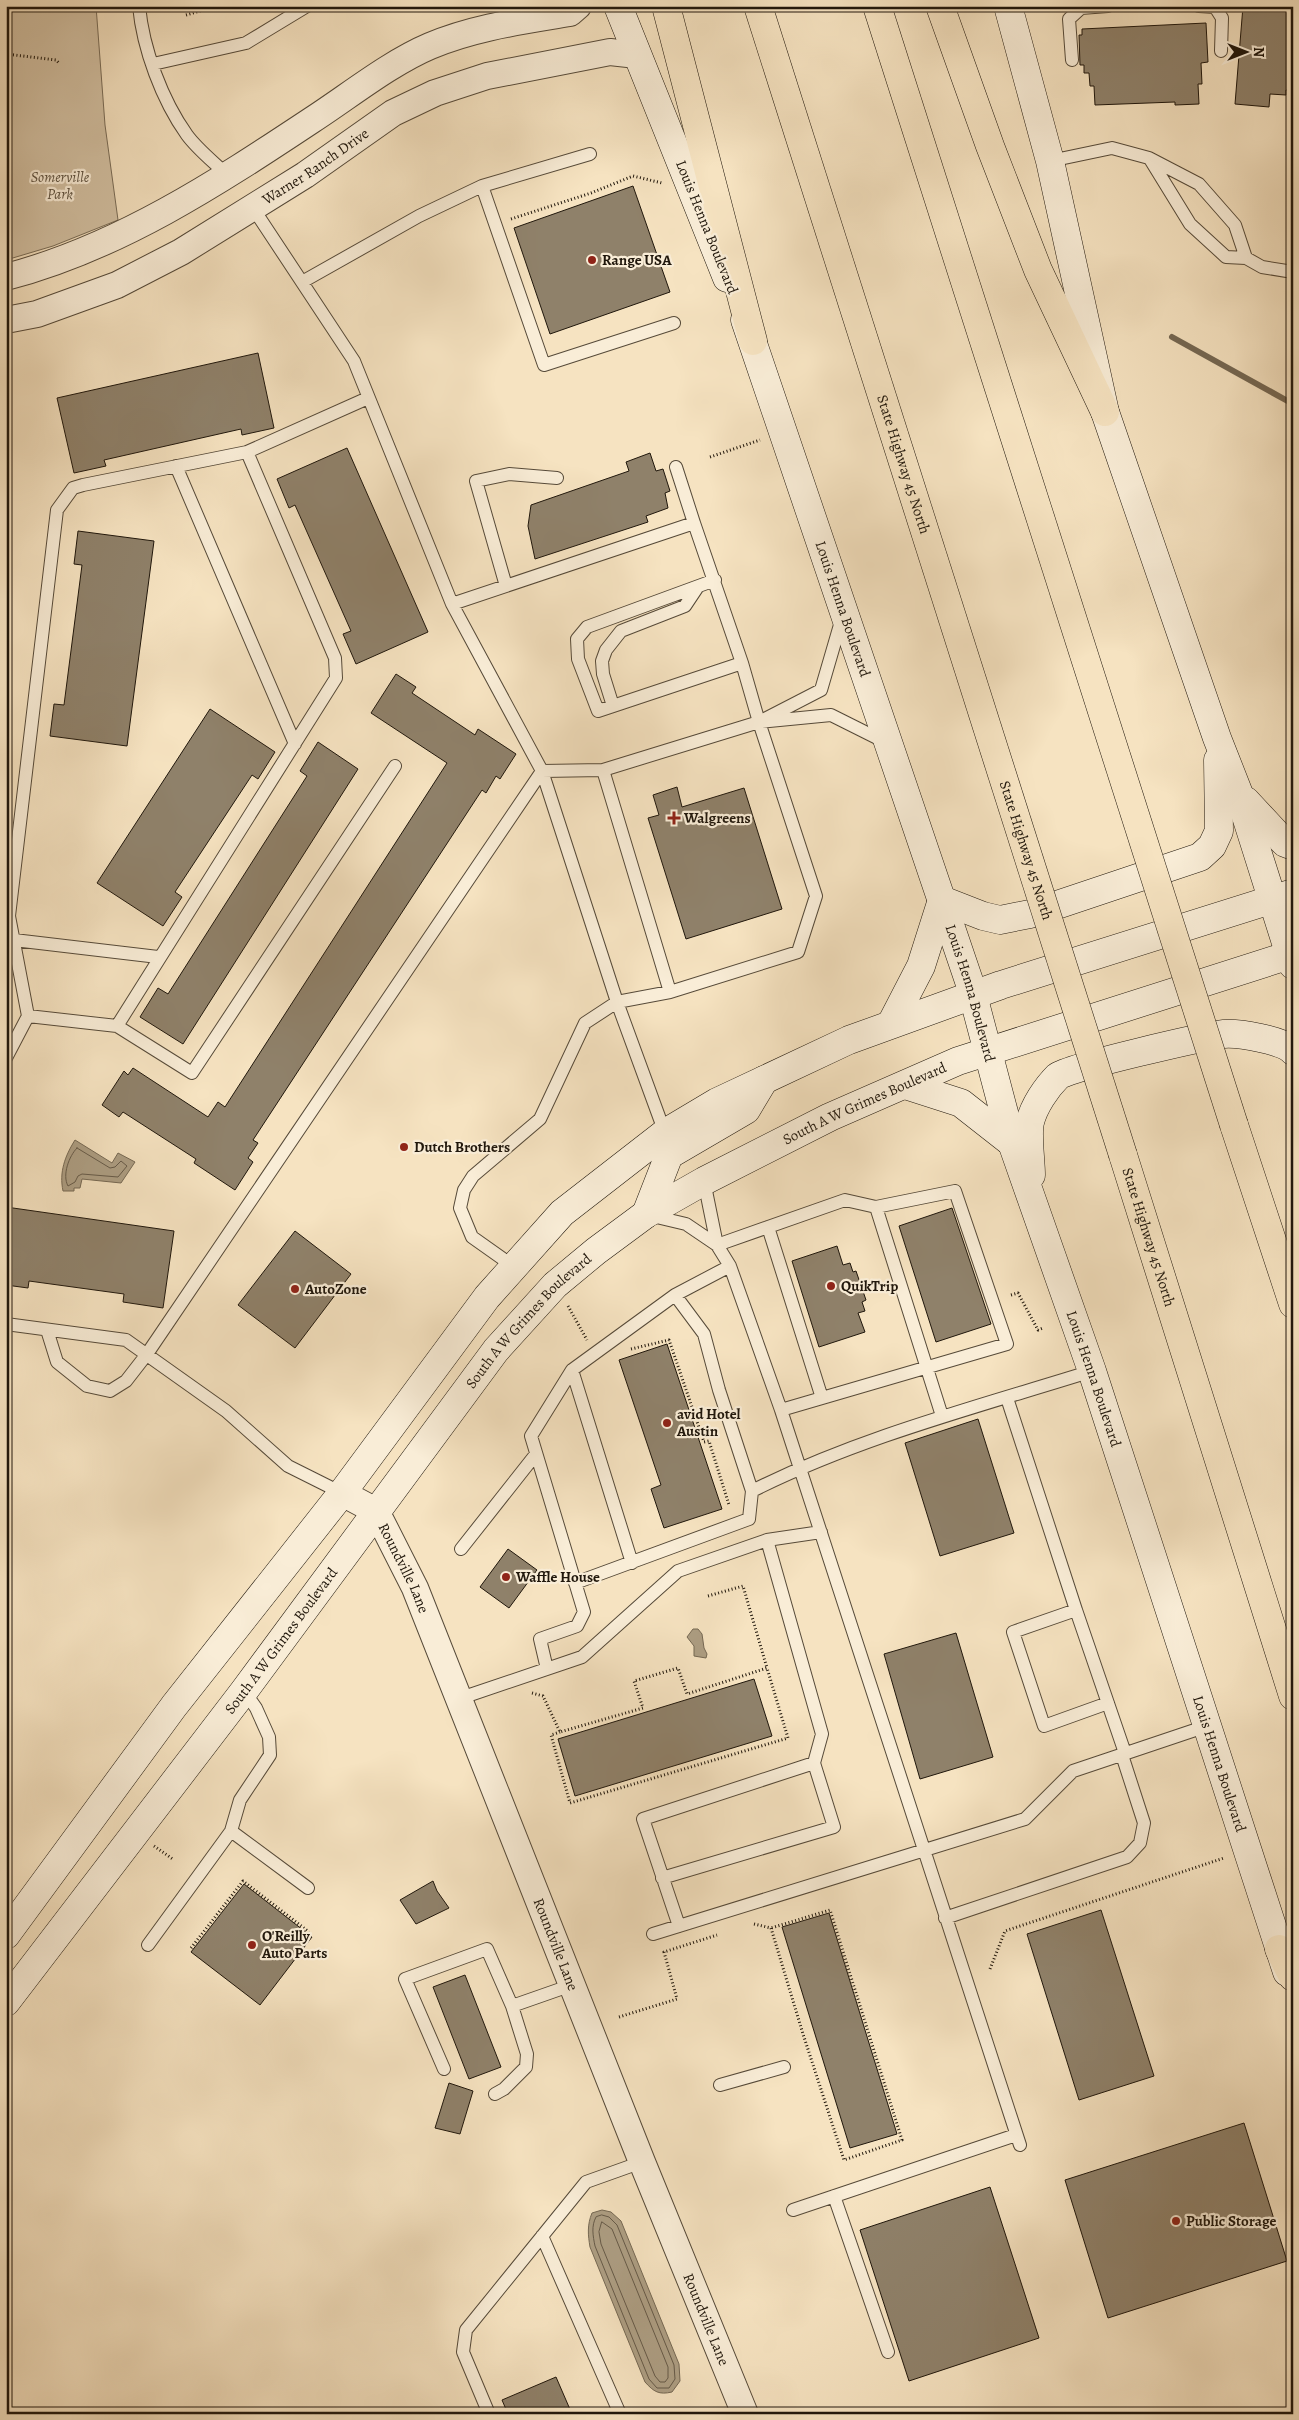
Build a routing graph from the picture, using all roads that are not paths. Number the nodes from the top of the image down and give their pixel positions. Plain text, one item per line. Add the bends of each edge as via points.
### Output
1 (140, 6) edge
2 (307, 6) edge
3 (578, 6) edge
4 (618, 6) edge
5 (666, 6) edge
6 (758, 6) edge
7 (877, 6) edge
8 (940, 6) edge
9 (1008, 6) edge
10 (1108, 6) edge
11 (1199, 6) edge
12 (1221, 50) dead end
13 (637, 54) junction
14 (1072, 60) dead end
15 (153, 64) junction
16 (590, 154) dead end
17 (1149, 158) junction
18 (1050, 161) junction
19 (228, 176) junction
20 (482, 186) junction
21 (253, 208) junction
22 (1246, 258) junction
23 (1293, 272) edge
24 (6, 277) edge
25 (302, 282) junction
26 (6, 320) edge
27 (674, 323) dead end
28 (753, 341) junction
29 (368, 398) junction
30 (1105, 412) junction
31 (247, 452) junction
32 (176, 466) junction
33 (676, 467) dead end
34 (557, 478) dead end
35 (694, 523) junction
36 (715, 580) junction
37 (506, 586) junction
38 (697, 588) junction
39 (452, 604) junction
40 (843, 613) junction
41 (742, 663) junction
42 (613, 706) junction
43 (759, 722) junction
44 (1217, 738) junction
45 (295, 744) junction
46 (888, 744) junction
47 (395, 766) dead end
48 (604, 770) junction
49 (542, 771) junction
50 (1239, 794) junction
51 (1293, 846) edge
52 (1282, 896) edge
53 (942, 900) junction
54 (14, 940) junction
55 (158, 957) junction
56 (1292, 958) edge
57 (670, 992) junction
58 (973, 995) junction
59 (617, 1002) junction
60 (28, 1016) junction
61 (891, 1024) junction
62 (117, 1026) junction
63 (986, 1050) junction
64 (1293, 1051) edge
65 (6, 1058) edge
66 (764, 1080) junction
67 (906, 1085) junction
68 (665, 1133) junction
69 (1012, 1143) junction
70 (704, 1181) junction
71 (1032, 1199) junction
72 (876, 1207) junction
73 (646, 1214) junction
74 (768, 1227) junction
75 (718, 1245) junction
76 (513, 1266) junction
77 (730, 1266) junction
78 (675, 1295) junction
79 (1293, 1304) edge
80 (6, 1324) edge
81 (47, 1330) junction
82 (146, 1354) junction
83 (926, 1368) junction
84 (572, 1370) junction
85 (1092, 1371) junction
86 (822, 1398) junction
87 (1007, 1398) junction
88 (781, 1410) junction
89 (942, 1416) junction
90 (536, 1454) junction
91 (799, 1467) junction
92 (752, 1491) junction
93 (342, 1493) junction
94 (376, 1511) junction
95 (821, 1532) junction
96 (767, 1540) junction
97 (461, 1549) dead end
98 (632, 1562) junction
99 (575, 1583) junction
100 (1076, 1610) junction
101 (547, 1669) junction
102 (244, 1692) junction
103 (1293, 1696) edge
104 (458, 1699) junction
105 (1108, 1703) junction
106 (1207, 1726) junction
107 (1123, 1754) junction
108 (814, 1763) junction
109 (231, 1831) junction
110 (923, 1851) junction
111 (662, 1878) junction
112 (308, 1888) dead end
113 (945, 1918) junction
114 (679, 1926) junction
115 (653, 1934) dead end
116 (6, 1935) edge
117 (148, 1945) dead end
118 (1279, 1949) junction
119 (1293, 1977) edge
120 (572, 1985) junction
121 (1293, 1990) edge
122 (9, 1994) edge
123 (512, 2006) junction
124 (784, 2067) dead end
125 (444, 2069) dead end
126 (720, 2085) dead end
127 (495, 2094) dead end
128 (642, 2162) junction
129 (834, 2196) junction
130 (793, 2210) dead end
131 (542, 2236) junction
132 (888, 2352) dead end
133 (489, 2414) edge
134 (620, 2414) edge
135 (745, 2414) edge

1 - 15 lane via 141,26
2 - 15 lane via 246,43
3 - 19 street via 570,13 466,32 428,46
4 - 13 main road, Louis Henna Boulevard
5 - 28 highway
6 - 103 highway, State Highway 45 North, bridge
7 - 79 highway, bridge
8 - 30 highway via 1038,270
9 - 18 main road
10 - 14 lane via 1081,8 1069,19
11 - 12 lane via 1215,7 1222,18
13 - 21 street, Warner Ranch Drive via 610,52 487,76 435,93 393,114
13 - 28 main road, Louis Henna Boulevard
15 - 19 lane via 159,83 188,135
16 - 20 lane
17 - 18 lane via 1112,148
17 - 22 lane via 1199,184 1235,225
17 - 22 lane via 1190,224 1226,257
18 - 30 main road
19 - 21 street
19 - 24 street via 113,238
20 - 25 lane via 419,216
20 - 27 lane via 544,366
21 - 25 lane
21 - 26 street, Warner Ranch Drive via 181,252 117,285 37,314
22 - 23 lane via 1262,267
25 - 29 lane via 354,361
28 - 40 main road, Louis Henna Boulevard
29 - 31 lane
29 - 39 lane
30 - 44 main road
31 - 32 lane
31 - 45 lane via 335,658 336,678
32 - 45 lane
32 - 54 lane via 83,484 73,488 57,510 9,916
33 - 35 lane
34 - 37 lane via 510,474 476,481
35 - 36 lane
35 - 37 lane
36 - 38 lane
36 - 41 lane
37 - 39 lane
38 - 42 lane via 685,606 621,631 606,650 602,661 603,674
38 - 42 lane via 588,627 578,639 578,659 598,711
39 - 49 lane
40 - 43 lane via 821,690
40 - 46 main road, Louis Henna Boulevard
41 - 42 lane
41 - 43 lane
43 - 46 lane via 831,715
43 - 48 lane
43 - 57 lane via 816,896 798,952
44 - 50 main road
44 - 53 main road via 1219,831 1212,846 1200,857 1030,914 1000,920
45 - 55 lane
46 - 53 main road, Louis Henna Boulevard
47 - 62 lane via 192,1073
48 - 49 lane
48 - 57 lane
49 - 59 lane
49 - 82 lane
50 - 51 main road via 1285,843
50 - 52 main road
52 - 56 main road
52 - 58 main road
53 - 58 main road, Louis Henna Boulevard
53 - 61 main road via 921,966
54 - 55 lane
54 - 60 lane
55 - 62 lane
56 - 63 main road, South A W Grimes Boulevard
57 - 59 lane
58 - 61 main road
58 - 63 main road, Louis Henna Boulevard
59 - 68 lane
59 - 76 lane via 585,1023 540,1119 473,1176 464,1190 460,1208 472,1237
60 - 62 lane
60 - 65 lane
61 - 66 main road via 848,1040
63 - 67 main road, South A W Grimes Boulevard
63 - 69 main road, Louis Henna Boulevard
64 - 71 main road via 1289,1046 1255,1037 1225,1034 1162,1046 1059,1074 1041,1098 1030,1123
66 - 68 main road via 717,1102
66 - 73 main road via 746,1110 669,1155
67 - 69 main road via 961,1103
67 - 70 main road, South A W Grimes Boulevard via 830,1117
68 - 76 main road via 562,1213
69 - 71 main road, Louis Henna Boulevard
70 - 73 main road, South A W Grimes Boulevard
70 - 75 lane
71 - 85 main road, Louis Henna Boulevard
72 - 74 lane via 845,1200
72 - 83 lane
72 - 83 lane via 955,1191 1007,1344
73 - 75 lane via 686,1224
73 - 94 main road, South A W Grimes Boulevard via 555,1285 502,1343
74 - 75 lane
74 - 86 lane
75 - 77 lane
76 - 93 main road
77 - 78 lane
77 - 88 lane
78 - 84 lane
78 - 92 lane via 704,1334
80 - 81 lane
81 - 82 lane via 126,1340
81 - 82 lane via 57,1362 87,1386 110,1391 126,1380
82 - 93 lane via 226,1411 288,1466
83 - 86 lane
83 - 89 lane
84 - 90 lane via 531,1436
84 - 98 lane
85 - 87 lane
85 - 106 main road, Louis Henna Boulevard
86 - 88 lane
87 - 89 lane
87 - 100 lane
88 - 91 lane
89 - 91 lane
90 - 97 lane
90 - 99 lane
91 - 92 lane
91 - 95 lane
92 - 98 lane via 749,1519
93 - 94 street, Roundville Lane
93 - 116 main road via 174,1706
94 - 102 main road, South A W Grimes Boulevard
94 - 104 street, Roundville Lane via 415,1588
95 - 96 lane
95 - 110 lane
96 - 101 lane via 678,1570 582,1657
96 - 108 lane via 822,1734
98 - 99 lane
99 - 101 lane via 584,1612 577,1626 540,1639
100 - 105 lane
100 - 105 lane via 1013,1632 1044,1726
101 - 104 lane
102 - 109 lane via 256,1708 269,1737 270,1755 240,1800
102 - 122 main road, South A W Grimes Boulevard
104 - 120 street, Roundville Lane
105 - 107 lane
106 - 107 lane
106 - 118 main road, Louis Henna Boulevard
107 - 110 lane via 1073,1771 1025,1819
107 - 113 lane via 1144,1822 1140,1843 1127,1857
108 - 111 lane via 643,1820
108 - 111 lane via 834,1827
109 - 112 lane
109 - 117 lane
110 - 113 lane
110 - 114 lane
111 - 114 lane
113 - 129 lane via 1018,2140
114 - 115 lane
118 - 119 highway
118 - 121 main road, Louis Henna Boulevard
120 - 123 lane
120 - 128 street, Roundville Lane
123 - 125 lane via 487,1949 406,1979
123 - 127 lane via 527,2054 526,2067
124 - 126 lane
128 - 131 lane via 586,2182
128 - 135 street, Roundville Lane
129 - 130 lane
129 - 132 lane
131 - 133 lane via 466,2330 463,2352
131 - 134 lane

